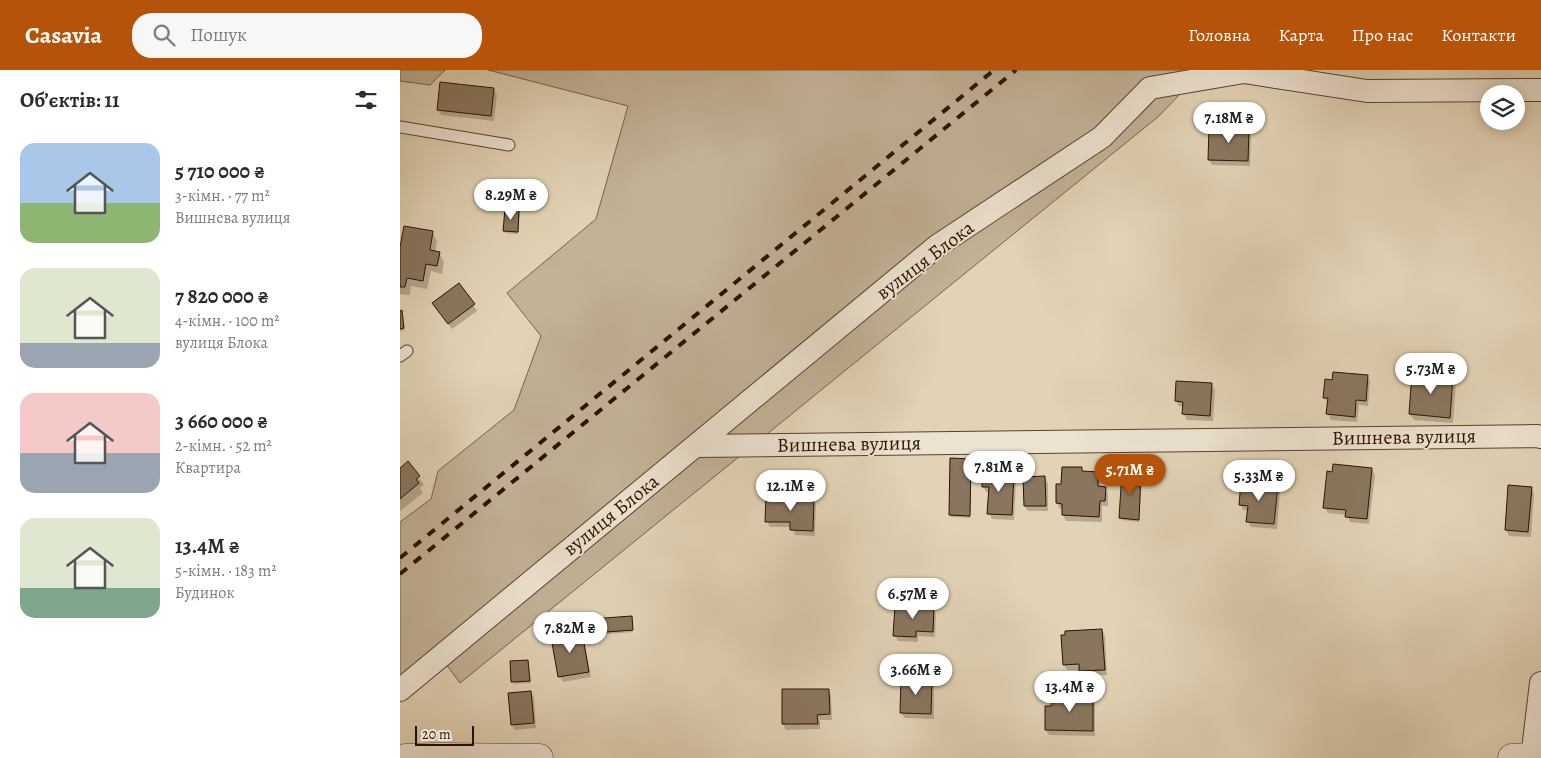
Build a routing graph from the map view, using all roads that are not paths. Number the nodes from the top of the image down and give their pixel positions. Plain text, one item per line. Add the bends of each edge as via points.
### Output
1 (1153, 79) edge
2 (1541, 90) edge
3 (400, 127) edge
4 (509, 145) dead end
5 (1541, 438) edge
6 (696, 446) junction
7 (1541, 683) edge
8 (400, 690) edge
9 (1541, 757) edge
10 (406, 758) edge
11 (539, 758) edge
12 (1512, 758) edge
13 (1532, 758) edge

1 - 2 street, вулиця Блока via 1244,72 1367,92
1 - 6 street, вулиця Блока via 1102,137 937,246
3 - 4 lane
5 - 6 street, Вишнева вулиця
6 - 8 street, вулиця Блока
7 - 13 street
9 - 13 street
10 - 11 street
12 - 13 street

